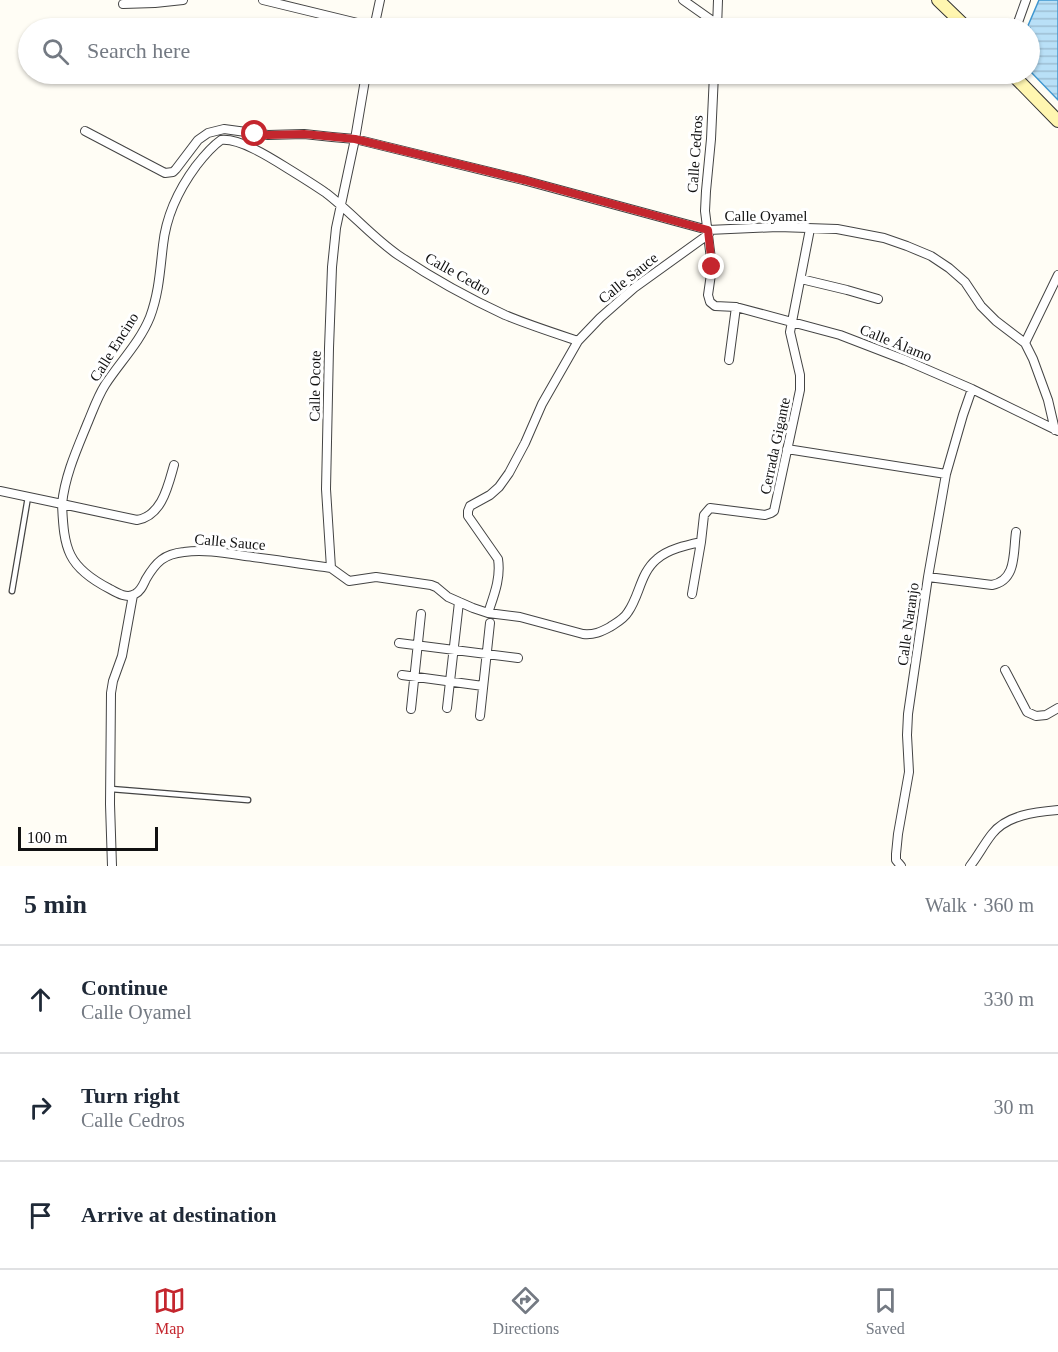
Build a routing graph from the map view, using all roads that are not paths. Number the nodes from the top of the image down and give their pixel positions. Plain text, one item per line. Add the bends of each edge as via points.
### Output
1 (183, 0) edge
2 (263, 0) edge
3 (380, 0) edge
4 (683, 0) edge
5 (718, 0) edge
6 (938, 0) edge
7 (1026, 0) edge
8 (123, 4) dead end
9 (334, 18) edge
10 (376, 18) edge
11 (707, 18) edge
12 (717, 18) edge
13 (957, 18) edge
14 (1020, 18) edge
15 (364, 84) edge
16 (714, 84) edge
17 (1022, 84) edge
18 (1058, 121) edge
19 (85, 131) dead end
20 (355, 139) junction
21 (217, 142) joint
22 (340, 206) junction
23 (810, 229) junction
24 (708, 232) junction
25 (1058, 275) edge
26 (801, 279) junction
27 (878, 300) dead end
28 (715, 306) joint
29 (736, 307) junction
30 (791, 321) junction
31 (578, 341) junction
32 (1025, 343) junction
33 (729, 360) dead end
34 (972, 388) junction
35 (1057, 430) edge
36 (787, 449) junction
37 (174, 465) dead end
38 (946, 474) junction
39 (0, 491) edge
40 (28, 497) junction
41 (62, 504) junction
42 (1016, 532) dead end
43 (701, 542) junction
44 (331, 568) junction
45 (928, 577) junction
46 (12, 591) dead end
47 (692, 594) dead end
48 (133, 595) junction
49 (459, 602) junction
50 (488, 613) junction
51 (421, 614) dead end
52 (490, 623) dead end
53 (399, 643) dead end
54 (417, 645) junction
55 (454, 649) junction
56 (487, 654) junction
57 (518, 658) dead end
58 (1005, 670) dead end
59 (402, 675) dead end
60 (414, 678) junction
61 (450, 682) junction
62 (483, 686) junction
63 (447, 708) dead end
64 (1058, 708) edge
65 (411, 709) dead end
66 (480, 716) dead end
67 (111, 789) junction
68 (248, 800) dead end
69 (1058, 810) edge
70 (112, 866) edge
71 (901, 866) edge
72 (963, 866) edge
73 (972, 866) edge

1 - 8 street
2 - 9 street
3 - 10 street
4 - 11 street
5 - 12 street
6 - 13 main road
7 - 14 street
15 - 20 street, Calle Ocote
16 - 24 street, Calle Cedros via 705,211
17 - 18 main road
19 - 20 street, Calle Oyamel via 165,173 173,172 198,140 224,129
20 - 22 street, Calle Ocote
20 - 24 street, Calle Oyamel via 524,180
21 - 22 street, Calle Cedro via 242,144 277,162
21 - 41 street, Calle Encino via 177,197 163,243 150,317 97,401 67,474
22 - 31 street, Calle Cedro via 396,254 464,295
22 - 44 street, Calle Ocote via 332,267 329,348 326,489
23 - 24 street, Calle Oyamel
23 - 26 street, Cerrada Gigante
23 - 32 street, Calle Oyamel via 862,233 931,256 959,275 981,306
24 - 28 street, Calle Cedros via 712,267 708,295
24 - 31 street, Calle Sauce via 634,288
25 - 32 street
26 - 27 street
26 - 30 street, Cerrada Gigante
28 - 29 street, Calle Álamo
29 - 30 street, Calle Álamo
29 - 33 street
30 - 34 street, Calle Álamo via 840,335
30 - 36 street, Cerrada Gigante via 790,336 801,382
31 - 50 street, Calle Sauce via 509,473 499,487 468,511 500,567
32 - 35 street, Calle Oyamel
34 - 35 street, Calle Álamo
34 - 38 street, Calle Naranjo
36 - 38 street
36 - 43 street, Cerrada Gigante via 774,511 765,514 710,508 704,515
37 - 41 street via 166,491 146,519
38 - 45 street, Calle Naranjo
39 - 40 street
40 - 41 street
40 - 46 lane
41 - 48 street via 67,549 76,564 99,584
42 - 45 street via 1011,571 998,584
43 - 47 street
43 - 50 street, Calle Sauce via 657,558 647,569 627,614 599,633 583,634 520,617
44 - 48 street, Calle Sauce via 218,552 184,552 167,556 154,566 142,588
44 - 49 street, Calle Sauce via 350,581 388,578 431,585
45 - 71 street, Calle Naranjo via 908,714 909,772 896,854
48 - 67 street via 111,693
49 - 50 street, Calle Sauce
49 - 55 street
51 - 54 street
52 - 56 street
53 - 54 street
54 - 55 street
54 - 60 street
55 - 56 street
55 - 61 street
56 - 57 street
56 - 62 street
58 - 64 street via 1028,712 1046,715
59 - 60 street
60 - 61 street
60 - 65 street
61 - 62 street
61 - 63 street
62 - 66 street
67 - 68 lane
67 - 70 street
69 - 73 street via 1007,822 992,834
72 - 73 street

